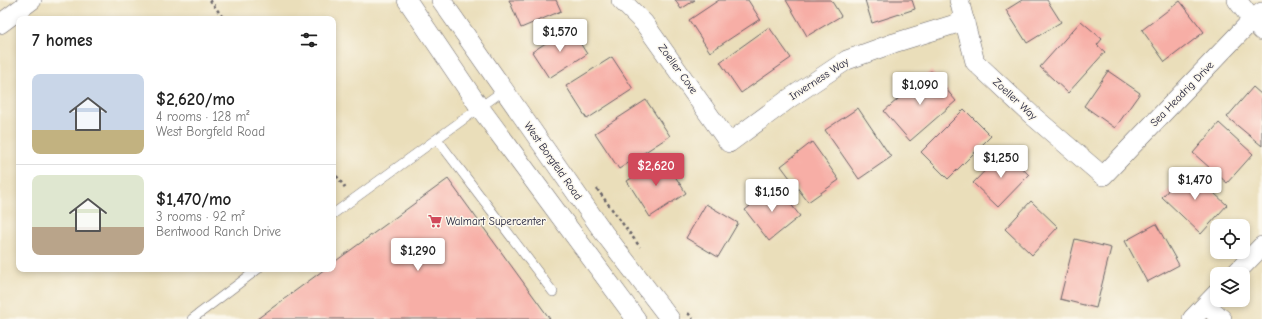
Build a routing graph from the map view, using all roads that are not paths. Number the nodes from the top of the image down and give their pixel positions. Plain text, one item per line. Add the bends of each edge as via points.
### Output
1 (32, 0) edge
2 (441, 0) edge
3 (621, 0) edge
4 (959, 0) edge
5 (1237, 0) edge
6 (413, 2) edge
7 (965, 21) junction
8 (1259, 21) edge
9 (0, 24) edge
10 (504, 90) junction
11 (480, 108) junction
12 (437, 139) junction
13 (729, 142) joint
14 (1103, 176) joint
15 (336, 212) edge
16 (1262, 246) edge
17 (1242, 267) edge
18 (254, 272) edge
19 (553, 292) dead end
20 (1210, 300) edge
21 (1215, 307) edge
22 (192, 319) edge
23 (636, 319) edge
24 (670, 319) edge
25 (1192, 319) edge
26 (1222, 319) edge

1 - 9 street
2 - 10 street, West Borgfeld Road
3 - 13 street, Zoeller Cove via 644,23
4 - 7 street, Zoeller Way
5 - 8 street
6 - 11 street
7 - 13 street, Inverness Way via 846,60
7 - 14 street, Zoeller Way via 975,62
8 - 14 street, Sea Headrig Drive
10 - 11 lane
10 - 24 street, West Borgfeld Road via 604,233
11 - 12 lane
11 - 23 street
12 - 15 lane
12 - 19 lane
16 - 17 street
18 - 22 lane
20 - 25 street
21 - 26 street

